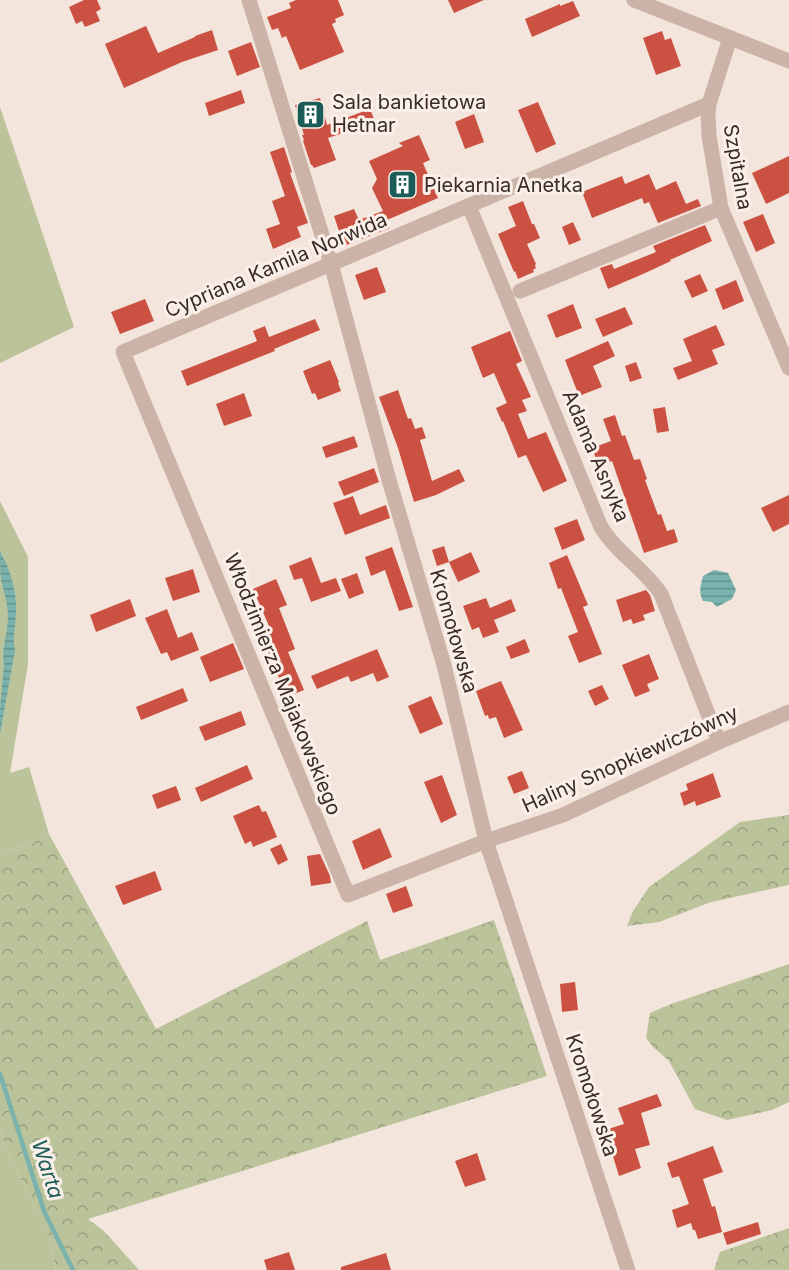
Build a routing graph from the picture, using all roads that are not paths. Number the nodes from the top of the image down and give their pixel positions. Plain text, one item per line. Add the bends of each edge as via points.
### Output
1 (249, 0) edge
2 (634, 0) edge
3 (730, 38) junction
4 (789, 61) edge
5 (709, 104) junction
6 (469, 206) junction
7 (721, 208) junction
8 (331, 264) junction
9 (520, 291) dead end
10 (123, 352) joint
11 (789, 368) edge
12 (789, 712) edge
13 (719, 742) junction
14 (486, 841) junction
15 (628, 1270) edge

1 - 8 street, Kromołowska
2 - 3 street
3 - 4 street
3 - 5 street, Szpitalna
5 - 6 street, Cypriana Kamila Norwida
5 - 7 street, Szpitalna via 709,136
6 - 8 street, Cypriana Kamila Norwida
6 - 13 street, Adama Asnyka via 600,525 610,541 661,594
7 - 9 street
7 - 11 street, Szpitalna
8 - 10 street, Cypriana Kamila Norwida
8 - 14 street, Kromołowska via 444,665
10 - 14 street, Włodzimierza Majakowskiego via 348,895
12 - 13 street, Haliny Snopkiewiczówny
13 - 14 street, Haliny Snopkiewiczówny via 563,815
14 - 15 street, Kromołowska

